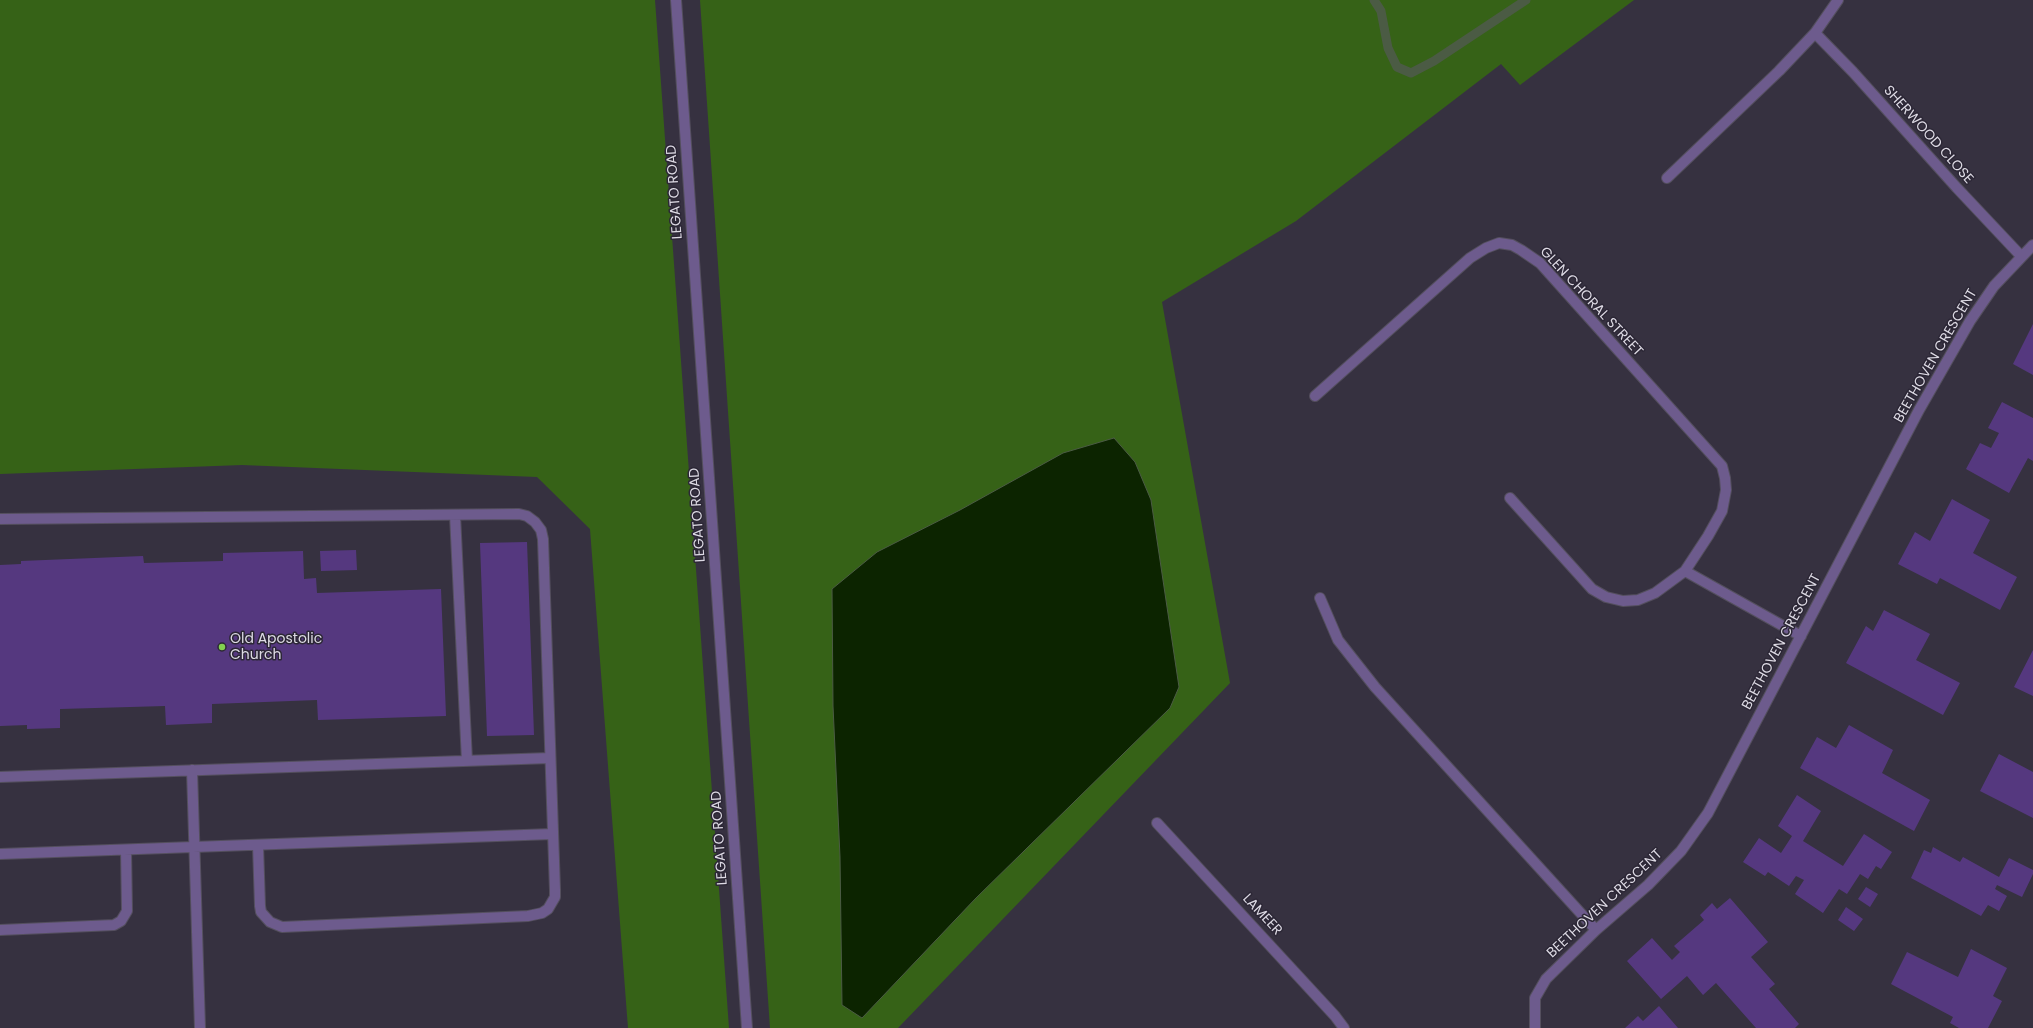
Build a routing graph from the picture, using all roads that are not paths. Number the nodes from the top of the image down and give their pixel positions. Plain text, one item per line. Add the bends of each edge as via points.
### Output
1 (676, 0) edge
2 (1838, 0) edge
3 (1815, 33) junction
4 (1667, 178) dead end
5 (2033, 245) edge
6 (2021, 256) junction
7 (1315, 396) dead end
8 (1510, 498) dead end
9 (455, 515) junction
10 (0, 519) edge
11 (1685, 570) junction
12 (1320, 598) dead end
13 (1801, 636) junction
14 (550, 758) junction
15 (468, 761) junction
16 (192, 770) junction
17 (0, 777) edge
18 (1157, 823) dead end
19 (552, 834) junction
20 (258, 845) junction
21 (194, 847) junction
22 (126, 850) junction
23 (0, 854) edge
24 (0, 930) edge
25 (1596, 930) junction
26 (200, 1028) edge
27 (747, 1028) edge
28 (1344, 1028) edge
29 (1535, 1028) edge

1 - 27 street, LEGATO ROAD
2 - 3 street
3 - 4 street
3 - 6 street, SHERWOOD CLOSE
5 - 6 street, BEETHOVEN CRESCENT
6 - 13 street, BEETHOVEN CRESCENT via 1994,286 1966,328 1919,410
7 - 11 street, GLEN CHORAL STREET via 1470,258 1499,243 1512,245 1540,263 1722,466 1726,490 1722,511
8 - 11 street, GLEN CHORAL STREET via 1592,589 1606,597 1623,601 1638,600 1655,593
9 - 10 street
9 - 14 street via 518,514 527,516 541,530
9 - 15 street
11 - 13 street
12 - 25 street via 1338,640 1375,687
13 - 25 street, BEETHOVEN CRESCENT via 1708,813 1696,831 1681,851 1648,885
14 - 15 street
14 - 19 street
15 - 16 street
16 - 17 street
16 - 21 street
18 - 28 street, LAMEER
19 - 20 street
19 - 20 street via 555,897 548,909 535,916 282,927 270,922 260,906
20 - 21 street
21 - 22 street
21 - 26 street
22 - 23 street
22 - 24 street via 127,911 121,921 107,926
25 - 29 street, BEETHOVEN CRESCENT via 1546,979 1535,998

